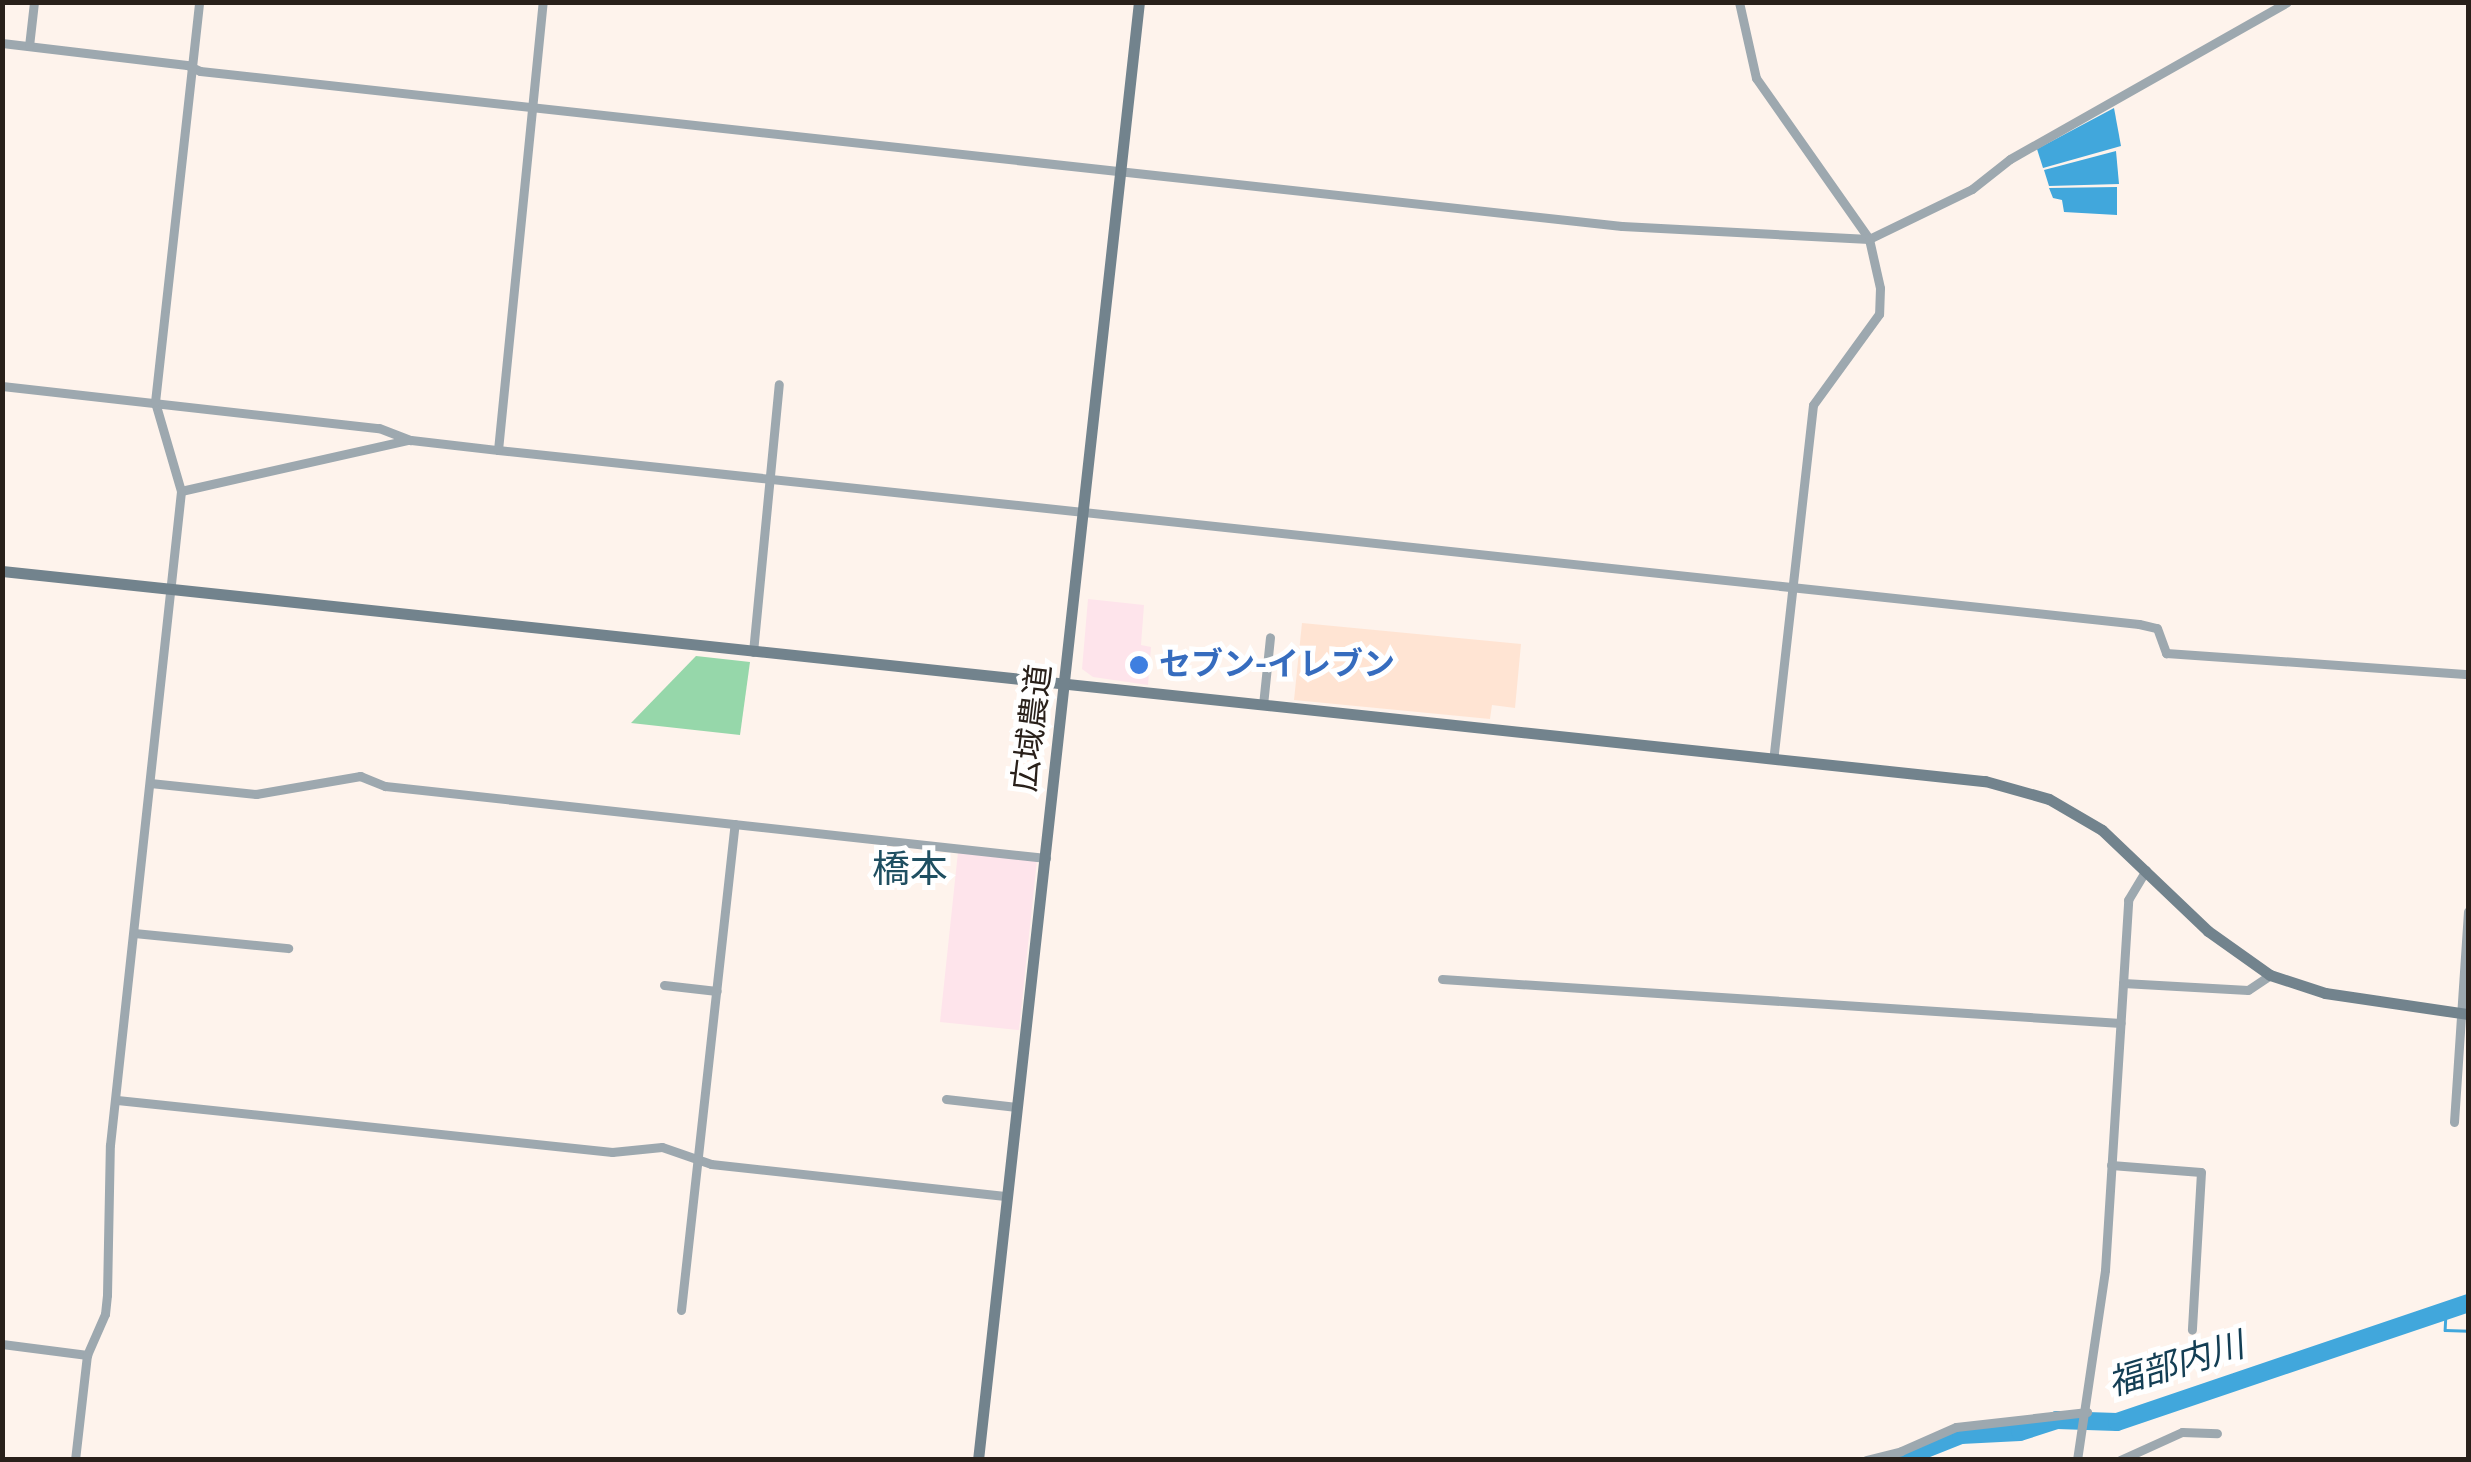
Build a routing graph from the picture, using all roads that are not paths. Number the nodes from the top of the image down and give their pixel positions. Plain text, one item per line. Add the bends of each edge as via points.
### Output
1 (34, 2) edge
2 (199, 2) edge
3 (543, 2) edge
4 (1139, 2) edge
5 (1738, 2) edge
6 (2287, 2) edge
7 (2, 43) edge
8 (29, 46) junction
9 (192, 67) junction
10 (531, 107) junction
11 (1121, 171) junction
12 (1868, 239) junction
13 (779, 384) dead end
14 (2, 386) edge
15 (155, 402) junction
16 (411, 440) junction
17 (498, 450) junction
18 (771, 479) junction
19 (181, 491) junction
20 (1084, 514) junction
21 (2, 570) edge
22 (170, 589) junction
23 (1791, 590) junction
24 (1270, 637) dead end
25 (753, 652) junction
26 (2468, 674) edge
27 (1066, 684) junction
28 (1262, 705) junction
29 (1773, 760) junction
30 (150, 782) junction
31 (734, 824) junction
32 (1046, 858) junction
33 (2146, 870) junction
34 (2468, 911) edge
35 (134, 933) junction
36 (288, 948) dead end
37 (2270, 976) junction
38 (1442, 980) dead end
39 (2124, 983) junction
40 (664, 985) dead end
41 (717, 991) junction
42 (2465, 1013) edge
43 (2121, 1023) junction
44 (946, 1099) dead end
45 (117, 1100) junction
46 (1017, 1107) junction
47 (2454, 1122) dead end
48 (698, 1158) junction
49 (2111, 1165) junction
50 (1006, 1196) junction
51 (681, 1310) dead end
52 (2192, 1330) dead end
53 (2, 1344) edge
54 (86, 1354) junction
55 (2086, 1415) junction
56 (2217, 1433) dead end
57 (75, 1460) edge
58 (978, 1460) edge
59 (1866, 1460) edge
60 (2077, 1460) edge
61 (2120, 1460) edge

1 - 8 street
2 - 9 street
3 - 10 street
4 - 11 street, 広域農道
5 - 12 street via 1756,78
6 - 12 street via 2024,150 1972,189
7 - 8 street
8 - 9 street
9 - 10 street
9 - 15 street
10 - 11 street
10 - 17 street
11 - 12 street via 1622,226
11 - 20 street, 広域農道
12 - 23 street via 1879,314 1813,405
13 - 18 street
14 - 15 street
15 - 16 street via 379,428
15 - 19 street
16 - 17 street
16 - 19 street
17 - 18 street
18 - 20 street
18 - 25 street
19 - 22 street
20 - 23 street
20 - 27 street, 広域農道
21 - 22 street
22 - 25 street
22 - 30 street
23 - 26 street via 2139,624 2157,628 2166,653
23 - 29 street
24 - 28 street
25 - 27 street
27 - 28 street
27 - 32 street, 広域農道
28 - 29 street
29 - 33 street via 2022,789 2074,812
30 - 31 street via 256,794 360,776 386,786
30 - 35 street
31 - 32 street
31 - 41 street
32 - 46 street, 広域農道
33 - 37 street via 2232,951
33 - 39 street via 2128,900
34 - 42 street
35 - 36 street
35 - 45 street
37 - 39 street via 2248,990
37 - 42 street via 2324,994
38 - 43 street
39 - 43 street
40 - 41 street
41 - 48 street
42 - 47 street
43 - 49 street
44 - 46 street
45 - 48 street via 612,1152 662,1147
45 - 54 street via 107,1190 108,1296
46 - 50 street, 広域農道
48 - 50 street
48 - 51 street
49 - 52 street via 2201,1172
49 - 55 street
50 - 58 street, 広域農道
53 - 54 street
54 - 57 street
55 - 59 street via 1956,1427
55 - 60 street
56 - 61 street via 2182,1432

